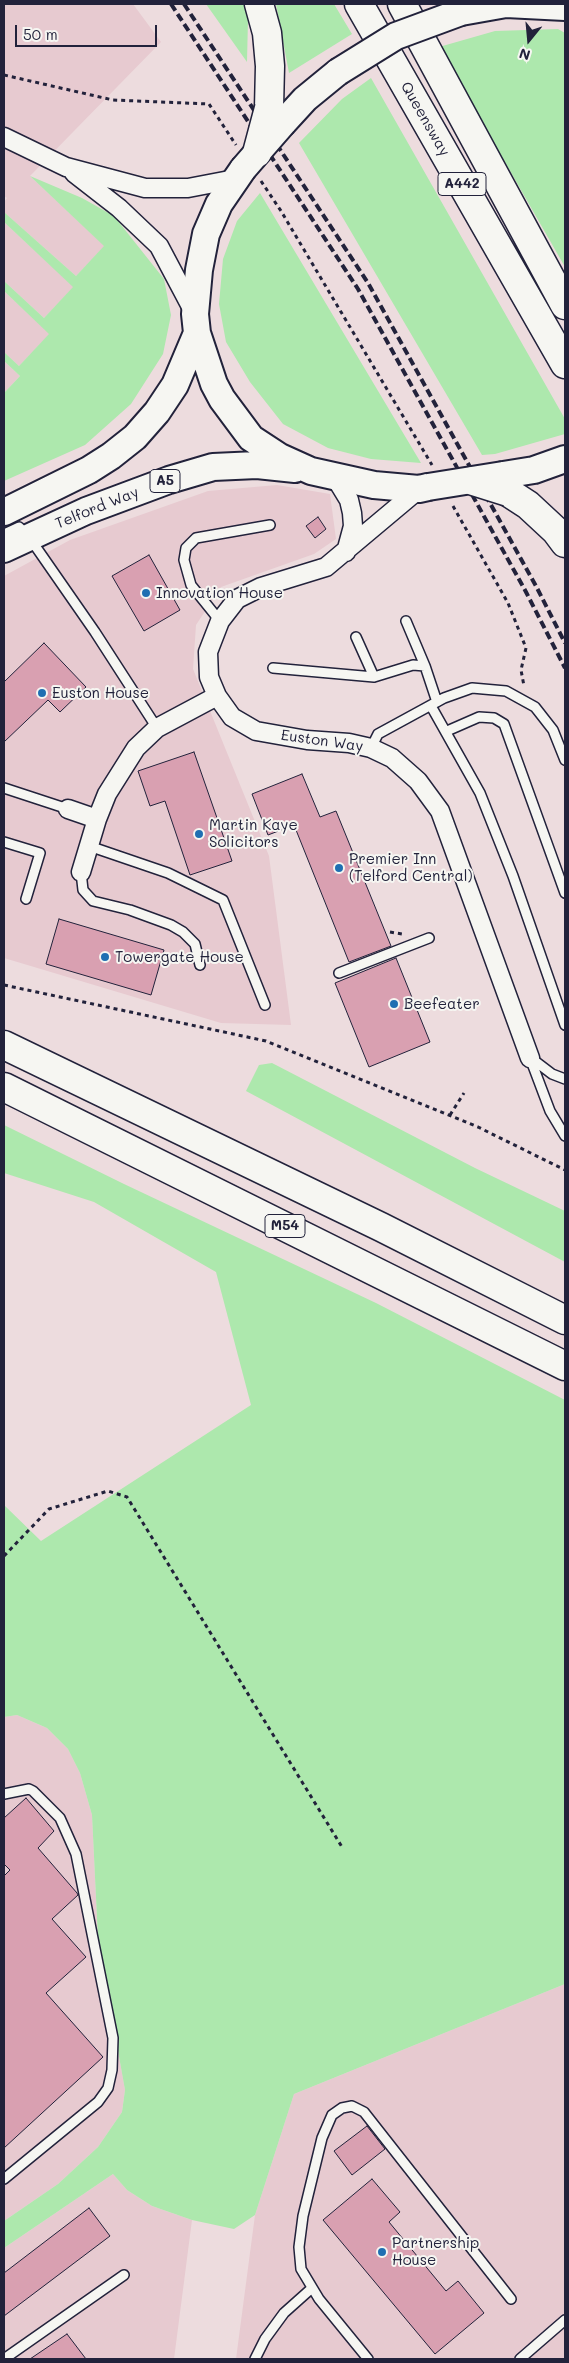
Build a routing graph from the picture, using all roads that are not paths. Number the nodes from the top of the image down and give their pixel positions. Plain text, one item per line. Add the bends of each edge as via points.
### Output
1 (259, 4) edge
2 (359, 4) edge
3 (402, 4) edge
4 (553, 5) edge
5 (276, 116) junction
6 (4, 137) edge
7 (246, 165) junction
8 (66, 167) junction
9 (565, 305) edge
10 (196, 323) junction
11 (565, 364) edge
12 (557, 462) edge
13 (311, 471) junction
14 (335, 477) junction
15 (472, 481) joint
16 (427, 482) junction
17 (506, 484) junction
18 (4, 512) edge
19 (270, 525) dead end
20 (16, 536) edge
21 (565, 543) edge
22 (4, 549) edge
23 (346, 552) junction
24 (220, 621) junction
25 (406, 621) dead end
26 (356, 637) dead end
27 (424, 666) junction
28 (273, 668) dead end
29 (374, 678) junction
30 (217, 696) junction
31 (434, 704) junction
32 (157, 728) junction
33 (447, 731) junction
34 (371, 748) junction
35 (565, 760) edge
36 (4, 788) edge
37 (68, 809) joint
38 (97, 819) junction
39 (4, 842) edge
40 (89, 846) junction
41 (81, 872) joint
42 (565, 893) edge
43 (26, 898) dead end
44 (429, 938) dead end
45 (200, 966) dead end
46 (338, 974) dead end
47 (265, 1005) dead end
48 (565, 1025) edge
49 (4, 1045) edge
50 (530, 1058) junction
51 (565, 1079) edge
52 (4, 1087) edge
53 (565, 1136) edge
54 (565, 1320) edge
55 (565, 1366) edge
56 (4, 1794) edge
57 (4, 2179) edge
58 (124, 2275) dead end
59 (312, 2288) junction
60 (511, 2299) dead end
61 (565, 2320) edge
62 (4, 2359) edge
63 (255, 2359) edge
64 (368, 2359) edge
65 (520, 2359) edge

1 - 5 highway via 267,33
2 - 11 highway, Queensway / A442
3 - 9 highway, A442
4 - 5 main road, bridge via 506,4 461,12 396,36
5 - 7 highway, bridge
6 - 8 street
7 - 8 street via 188,188 145,188
7 - 10 main road via 219,204 206,234 199,270
8 - 10 street via 120,208 159,246
10 - 13 main road via 214,384 251,438 280,458
10 - 18 main road via 175,385 135,437 89,470
12 - 17 main road
13 - 14 main road
13 - 20 main road, Telford Way / A5 via 257,465 213,467 168,480
14 - 16 main road via 374,485
14 - 23 street via 349,500 352,513
15 - 16 main road, bridge
15 - 17 highway, bridge
16 - 23 street, Euston Way
17 - 21 highway
19 - 24 lane via 196,538 186,548 184,560 191,586
20 - 22 main road, Telford Way / A5
20 - 32 lane via 95,632
23 - 24 street, Euston Way via 326,567 261,587 237,599
24 - 30 street, Euston Way via 208,652 209,676
25 - 27 lane
26 - 29 lane
27 - 29 lane via 413,665
27 - 31 lane
28 - 29 lane
30 - 32 street
30 - 34 street, Euston Way via 232,717 256,731
31 - 33 lane
31 - 34 lane via 378,734
31 - 35 lane via 472,688 506,691 535,706 553,730
32 - 38 street via 136,748 124,766
33 - 42 lane via 479,717 494,718 504,724
33 - 48 lane via 484,802 514,876
34 - 50 street, Euston Way via 392,758 418,781 440,811
36 - 37 lane
37 - 38 street
38 - 40 street
39 - 43 lane via 40,853
40 - 41 street
40 - 47 lane via 168,873 223,900
41 - 45 lane via 83,890 93,901 130,910 183,932 195,944
44 - 46 lane
49 - 54 highway, M54 via 381,1227
50 - 51 lane
50 - 53 lane via 550,1111
52 - 55 highway, M54
56 - 57 lane via 34,1791 60,1818 76,1854 113,2038 108,2088 98,2102
58 - 62 lane
59 - 60 lane via 301,2269 299,2247 303,2216 327,2125 332,2115 352,2106 364,2112
59 - 63 lane via 284,2313 264,2339
59 - 64 lane
61 - 65 lane

